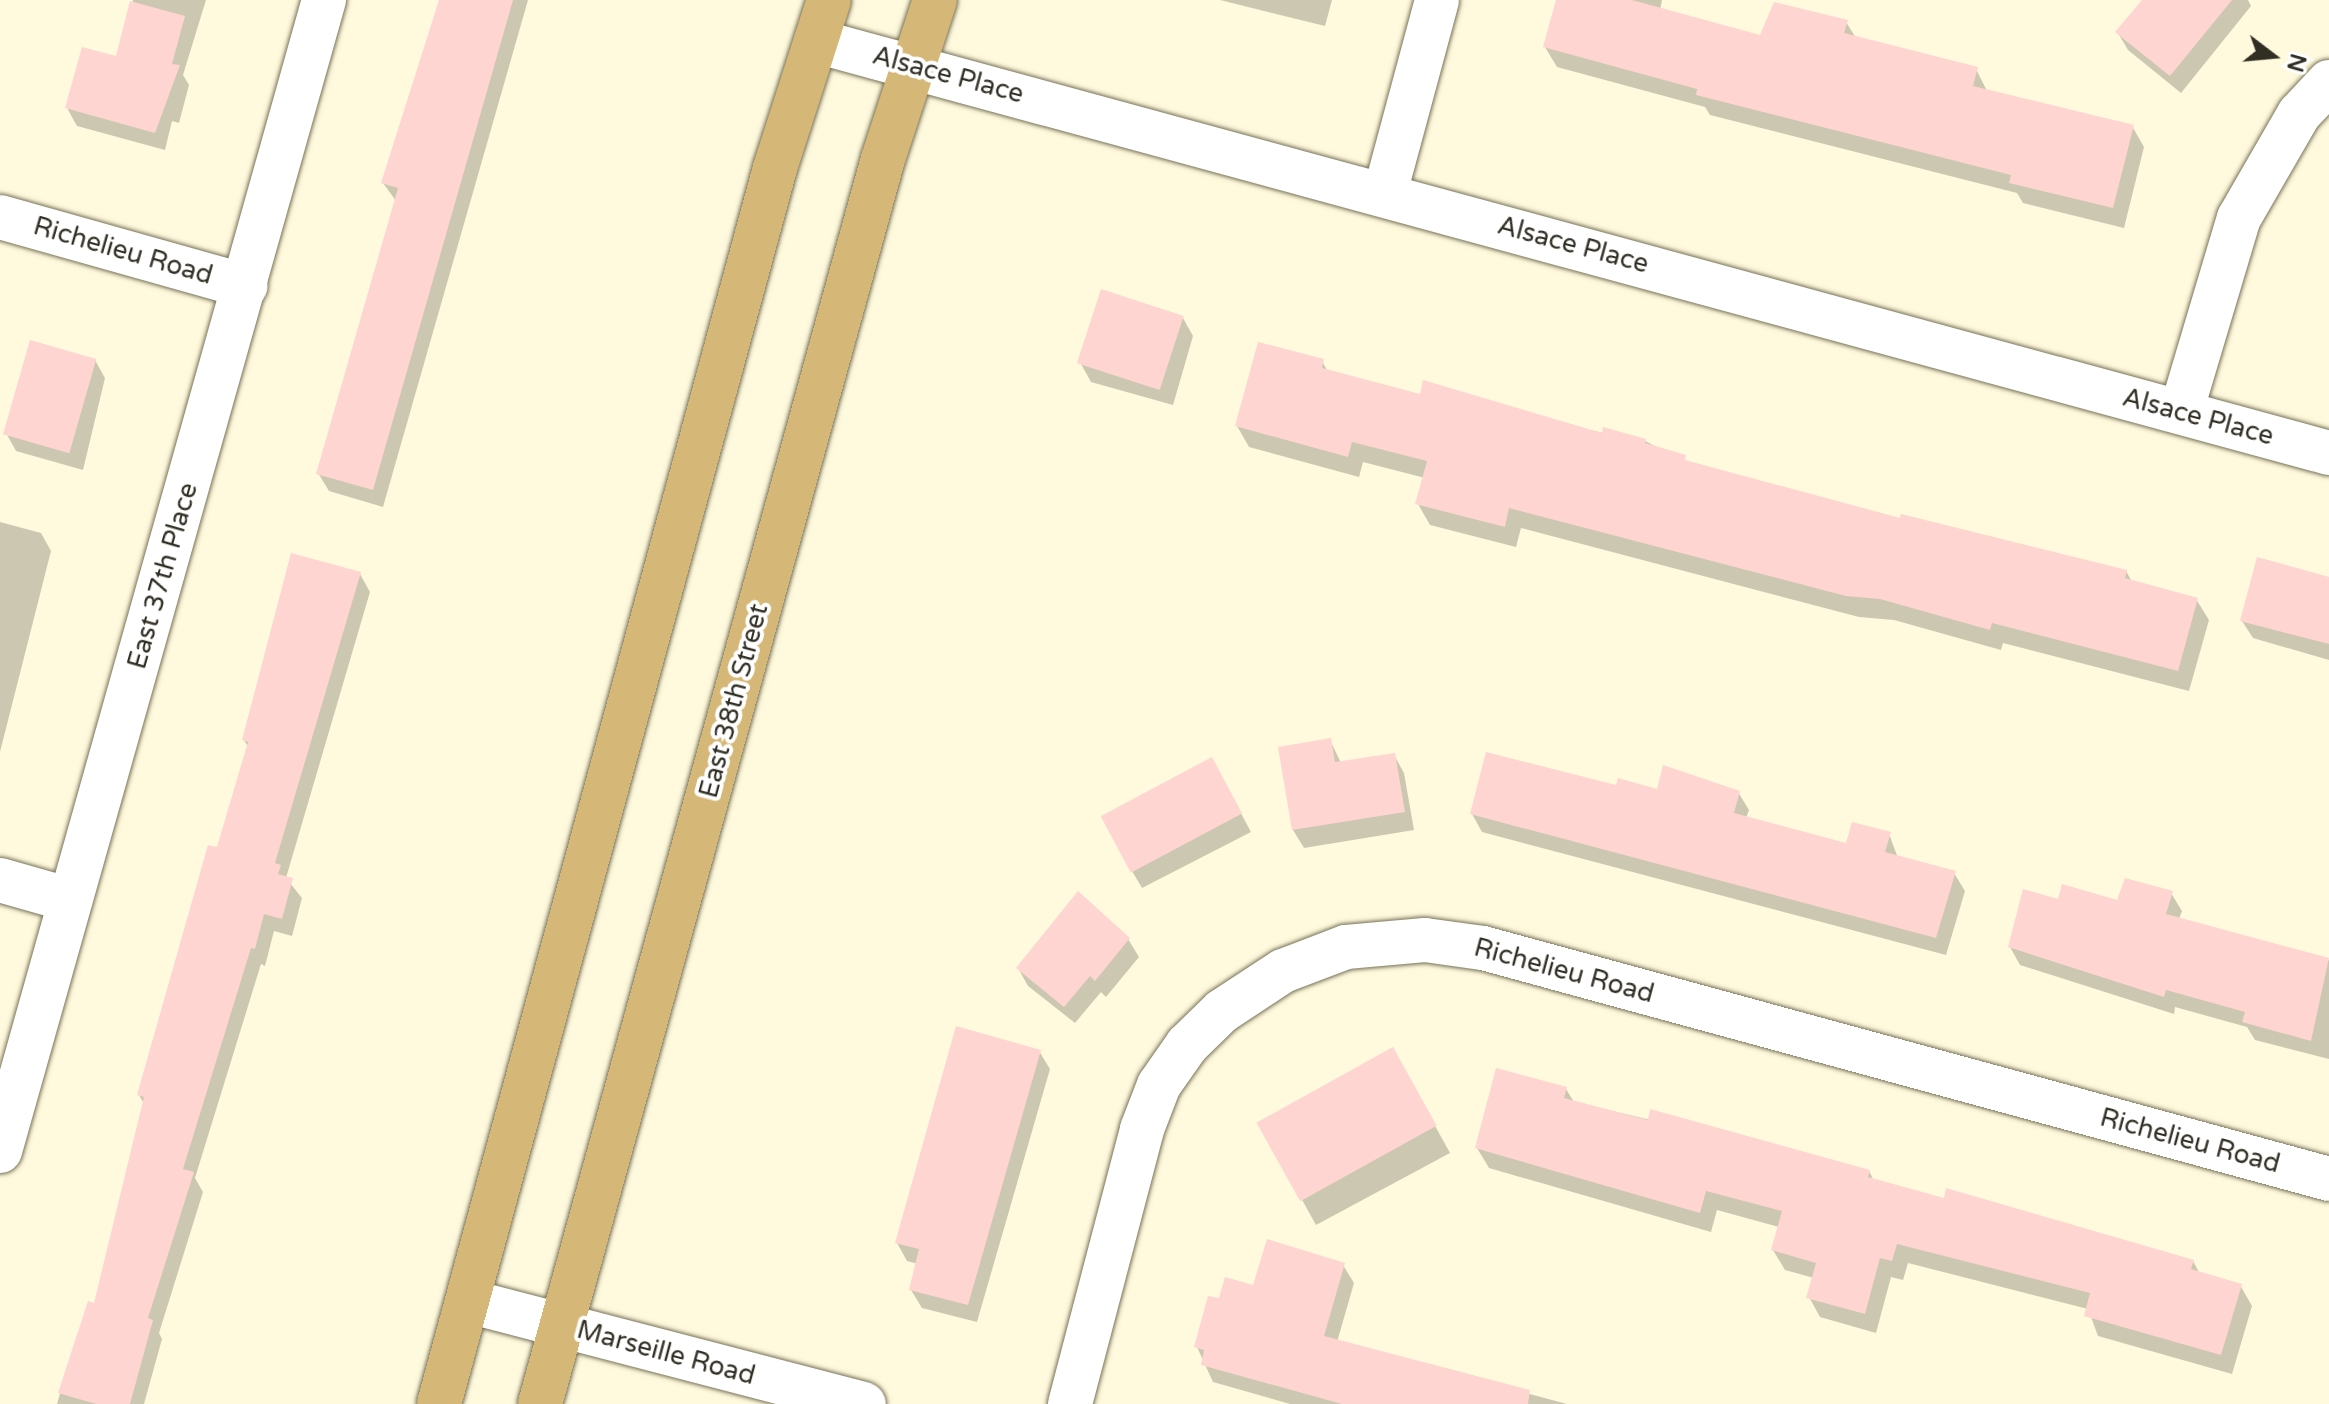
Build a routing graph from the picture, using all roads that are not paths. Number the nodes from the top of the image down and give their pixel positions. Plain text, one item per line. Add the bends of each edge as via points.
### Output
1 (324, 0) edge
2 (829, 0) edge
3 (935, 0) edge
4 (1437, 0) edge
5 (816, 41) junction
6 (914, 65) junction
7 (2329, 82) edge
8 (1385, 193) junction
9 (0, 217) edge
10 (246, 286) junction
11 (2181, 412) junction
12 (2329, 453) edge
13 (0, 880) edge
14 (70, 900) junction
15 (0, 1151) edge
16 (2329, 1179) edge
17 (468, 1301) junction
18 (562, 1326) junction
19 (439, 1404) edge
20 (540, 1404) edge
21 (864, 1404) edge
22 (1070, 1404) edge

1 - 10 street, East 37th Place
2 - 5 main road
3 - 6 main road, East 38th Street
4 - 8 street
5 - 6 street, Alsace Place
5 - 17 main road via 775,168
6 - 8 street, Alsace Place
6 - 18 main road, East 38th Street via 883,159
7 - 11 street via 2299,114 2239,218
8 - 11 street, Alsace Place
9 - 10 street, Richelieu Road
10 - 14 street, East 37th Place
11 - 12 street, Alsace Place
13 - 14 street
14 - 15 street, East 37th Place
16 - 22 street, Richelieu Road via 1483,948 1425,940 1346,947 1283,971 1222,1011 1187,1045 1159,1085 1142,1129
17 - 18 street, Marseille Road
17 - 19 main road
18 - 20 main road, East 38th Street
18 - 21 street, Marseille Road

